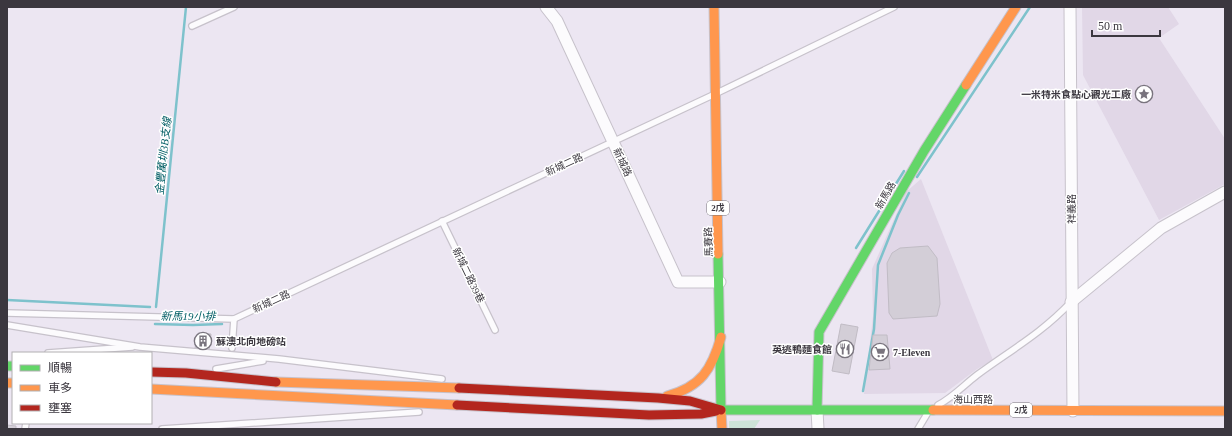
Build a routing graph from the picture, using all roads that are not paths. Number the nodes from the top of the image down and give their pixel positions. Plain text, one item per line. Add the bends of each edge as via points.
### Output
1 (234, 7) edge
2 (546, 7) edge
3 (714, 7) edge
4 (894, 7) edge
5 (1016, 7) edge
6 (1070, 7) edge
7 (192, 26) dead end
8 (715, 94) junction
9 (613, 141) junction
10 (1225, 192) edge
11 (442, 221) junction
12 (720, 282) junction
13 (1071, 302) junction
14 (7, 313) edge
15 (234, 319) junction
16 (7, 325) edge
17 (495, 330) dead end
18 (721, 336) junction
19 (140, 347) junction
20 (232, 348) dead end
21 (63, 352) edge
22 (279, 359) junction
23 (152, 372) edge
24 (186, 373) junction
25 (447, 379) dead end
26 (462, 382) dead end
27 (152, 389) edge
28 (521, 390) junction
29 (658, 398) junction
30 (470, 404) junction
31 (432, 410) dead end
32 (721, 410) junction
33 (817, 410) junction
34 (929, 410) junction
35 (1073, 410) junction
36 (424, 411) dead end
37 (1225, 411) edge
38 (649, 415) junction
39 (684, 424) dead end
40 (162, 429) edge
41 (722, 429) edge
42 (818, 429) edge
43 (918, 429) edge

1 - 7 lane
2 - 9 street, 新城路 via 557,21
3 - 8 main road, 馬賽路 / 2戊
4 - 8 lane, 新城二路
5 - 33 main road, 新馬路 via 924,151 818,332
6 - 13 street, 祥義路
8 - 9 lane, 新城二路
8 - 12 main road, 馬賽路 / 2戊
9 - 11 lane, 新城二路
9 - 12 street, 新城路 via 678,282
10 - 13 street via 1161,228
11 - 15 lane, 新城二路
11 - 17 lane, 新城二路39巷
12 - 18 main road, 馬賽路 / 2戊
13 - 34 lane via 1045,328 977,375 941,404
13 - 35 street, 祥義路
14 - 15 lane
15 - 20 lane
16 - 19 lane
18 - 29 main road via 711,365 695,385 678,394
18 - 32 main road, 馬賽路 / 2戊
19 - 21 lane
19 - 22 lane
22 - 24 lane
22 - 25 lane
23 - 24 main road
24 - 28 main road via 259,381
26 - 28 lane
27 - 30 main road
28 - 29 main road
29 - 32 main road via 690,400
30 - 31 lane
30 - 38 main road
32 - 33 main road, 海山西路 / 2戊
32 - 38 main road via 701,414
32 - 41 main road, 馬賽路
33 - 34 main road, 海山西路 / 2戊
33 - 42 street
34 - 35 main road, 海山西路 / 2戊
34 - 43 lane
35 - 37 main road, 海山西路 / 2戊
36 - 40 lane
38 - 39 main road

